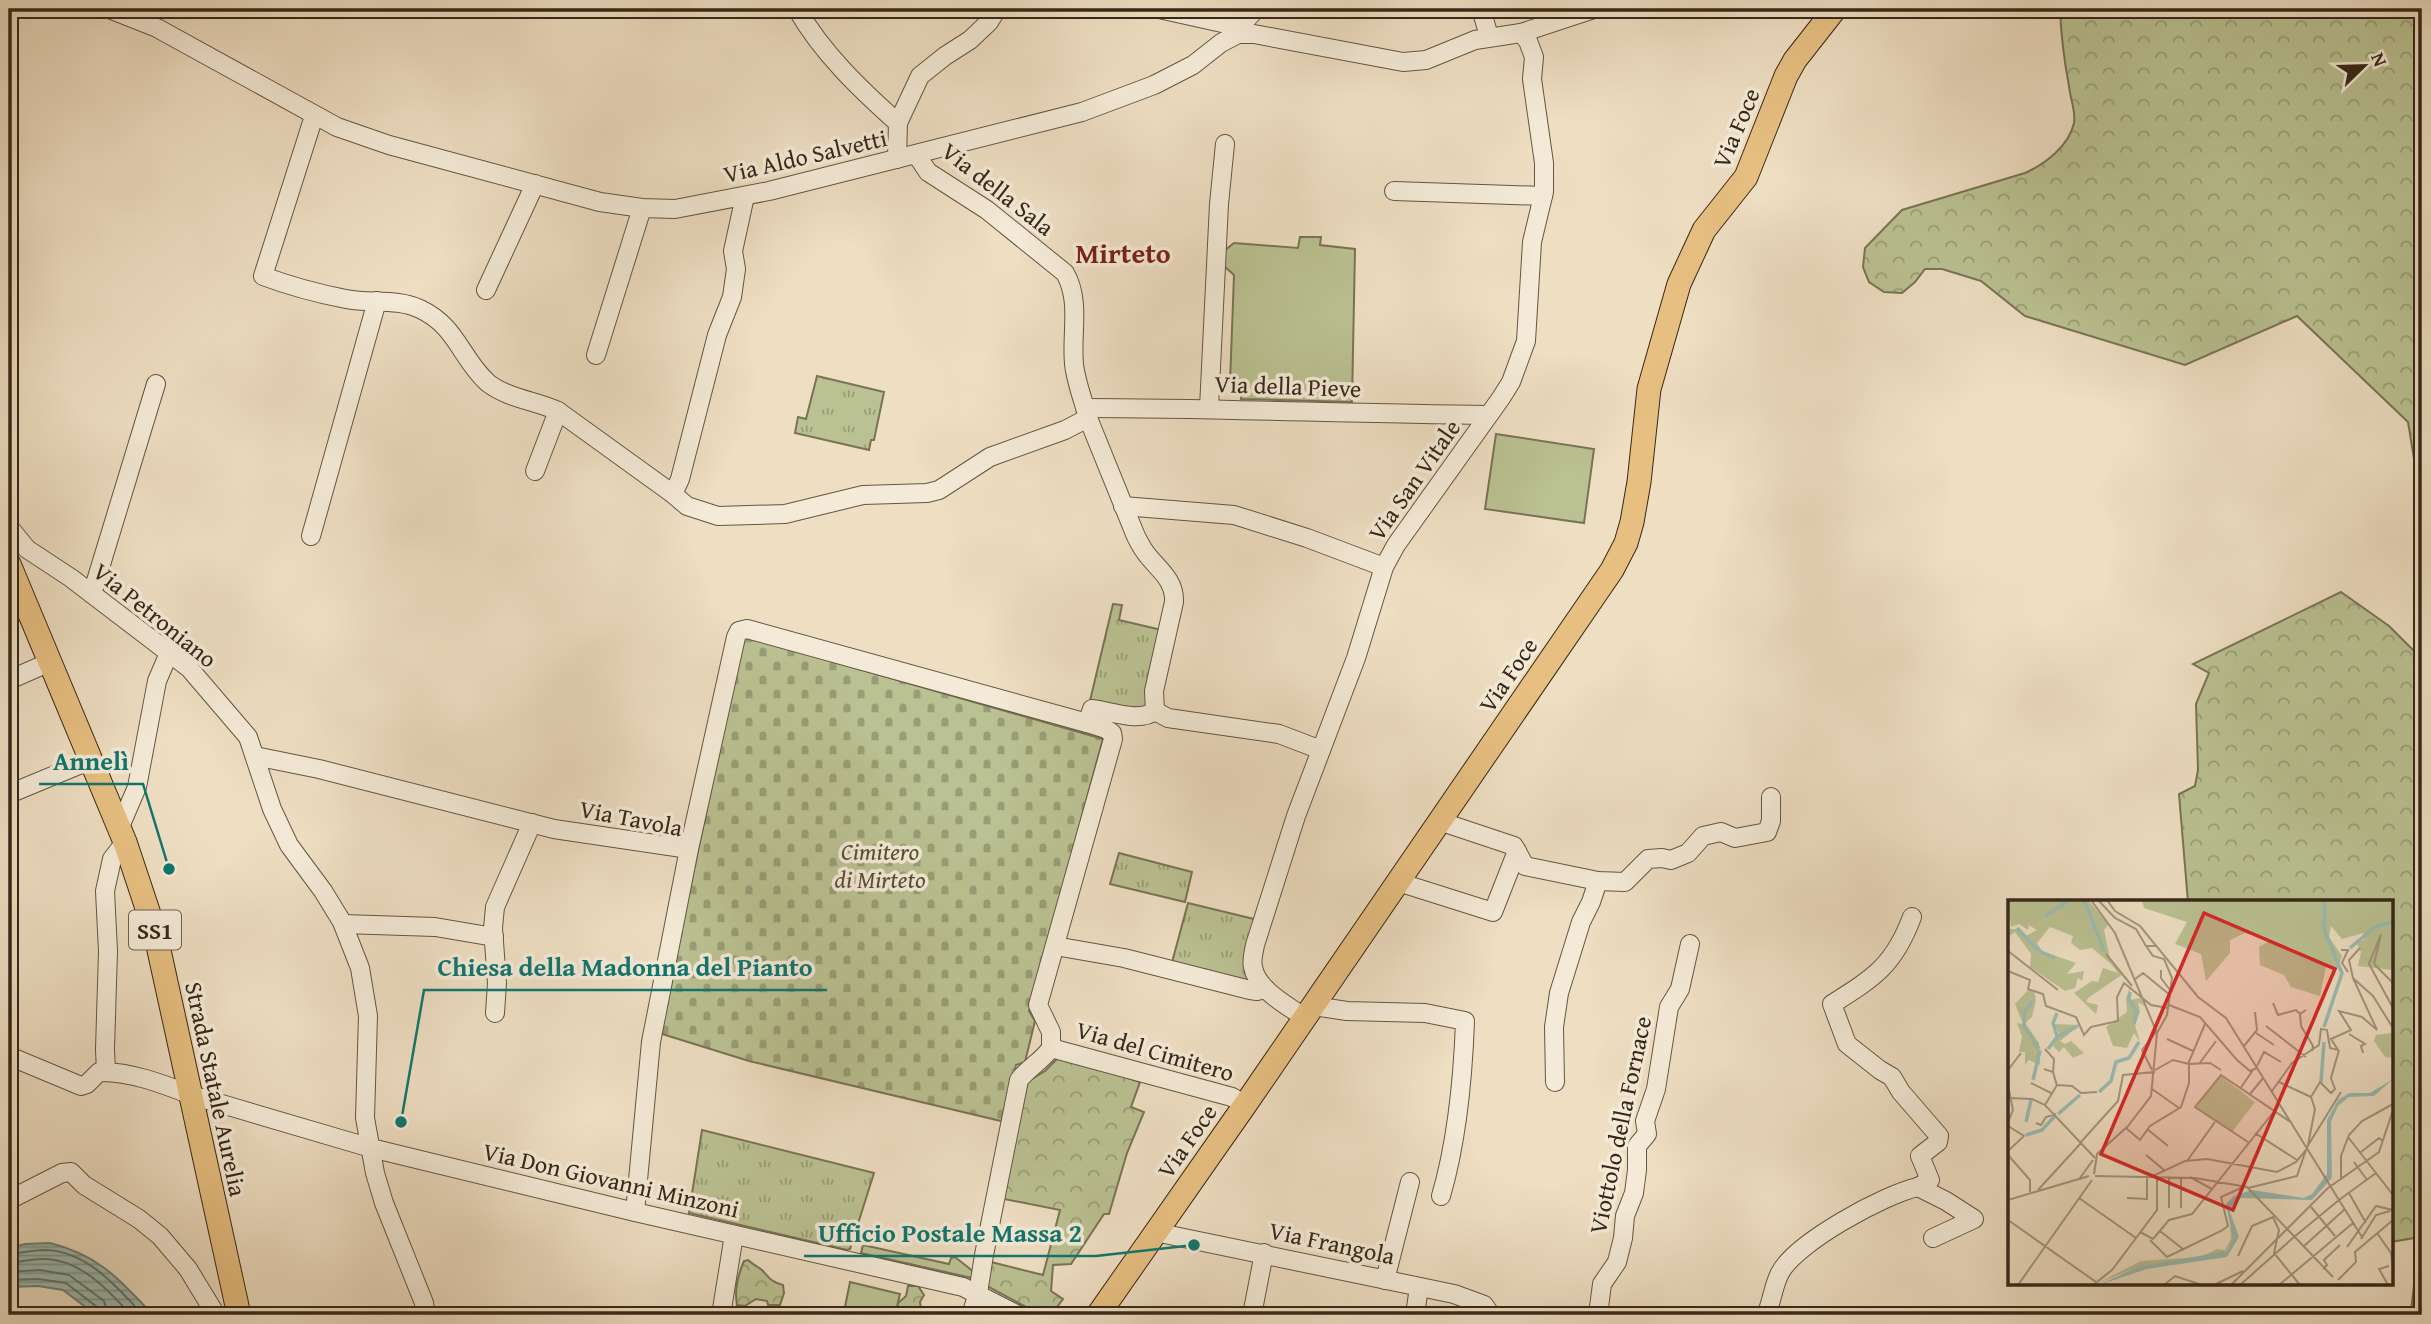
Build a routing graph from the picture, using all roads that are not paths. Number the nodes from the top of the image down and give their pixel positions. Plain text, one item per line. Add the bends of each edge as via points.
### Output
1 (109, 9) edge
2 (797, 9) edge
3 (997, 9) edge
4 (1159, 9) edge
5 (1256, 9) edge
6 (1481, 9) edge
7 (1594, 9) edge
8 (1835, 9) edge
9 (1239, 31) junction
10 (1521, 33) junction
11 (1489, 36) junction
12 (314, 116) junction
13 (898, 123) junction
14 (1225, 144) dead end
15 (919, 154) junction
16 (897, 159) junction
17 (535, 184) junction
18 (1394, 191) dead end
19 (745, 196) junction
20 (1543, 196) junction
21 (642, 208) junction
22 (486, 289) dead end
23 (377, 301) junction
24 (596, 355) dead end
25 (156, 384) dead end
26 (1209, 408) junction
27 (558, 411) junction
28 (1087, 413) junction
29 (1488, 415) junction
30 (535, 471) dead end
31 (673, 494) junction
32 (1124, 506) junction
33 (9, 527) edge
34 (311, 536) dead end
35 (9, 564) edge
36 (1384, 568) junction
37 (92, 594) junction
38 (169, 653) junction
39 (50, 662) junction
40 (9, 680) edge
41 (1156, 711) junction
42 (1087, 723) junction
43 (1321, 750) junction
44 (255, 756) junction
45 (91, 760) junction
46 (9, 794) edge
47 (1771, 797) dead end
48 (1439, 821) junction
49 (532, 823) junction
50 (122, 836) junction
51 (688, 849) junction
52 (1517, 851) junction
53 (1598, 881) junction
54 (1398, 882) junction
55 (1912, 917) dead end
56 (343, 924) junction
57 (494, 937) junction
58 (1690, 944) dead end
59 (1055, 946) junction
60 (1266, 989) junction
61 (1309, 1012) junction
62 (495, 1013) dead end
63 (1051, 1048) junction
64 (9, 1056) edge
65 (106, 1072) junction
66 (1555, 1082) dead end
67 (191, 1095) junction
68 (1245, 1105) junction
69 (372, 1148) junction
70 (1410, 1182) dead end
71 (1918, 1187) junction
72 (1441, 1196) dead end
73 (9, 1200) edge
74 (635, 1212) junction
75 (1155, 1232) junction
76 (734, 1235) junction
77 (1933, 1238) dead end
78 (1264, 1253) junction
79 (1385, 1280) junction
80 (1419, 1287) junction
81 (978, 1293) junction
82 (216, 1315) edge
83 (239, 1315) edge
84 (426, 1315) edge
85 (721, 1315) edge
86 (971, 1315) edge
87 (1018, 1315) edge
88 (1098, 1315) edge
89 (1252, 1315) edge
90 (1415, 1315) edge
91 (1491, 1315) edge
92 (1598, 1315) edge
93 (1766, 1315) edge

1 - 12 street, Via Aldo Salvetti via 172,36
2 - 13 street via 838,63
3 - 13 street via 970,40 920,76
4 - 9 street
5 - 9 street, Via Aldo Salvetti
6 - 11 street
7 - 10 street
8 - 48 main road, Via Foce via 1795,60 1746,177 1703,230 1679,284 1648,389 1639,482 1626,543
9 - 11 street via 1403,62 1426,60
9 - 15 street, Via Aldo Salvetti via 1193,65 1114,102
10 - 11 street
10 - 20 street, Via San Vitale via 1534,57
12 - 17 street, Via Aldo Salvetti via 379,142
12 - 23 street via 262,276 346,299
13 - 16 street
14 - 26 street
15 - 16 street, Via Aldo Salvetti
15 - 28 street, Via della Sala via 928,172 987,210 1065,273 1075,300 1074,367
16 - 19 street, Via Aldo Salvetti
17 - 21 street, Via Aldo Salvetti
17 - 22 street
18 - 20 street
19 - 21 street, Via Aldo Salvetti via 675,209
19 - 31 street via 733,251 732,297
20 - 29 street, Via San Vitale via 1532,242 1526,341 1511,382
21 - 24 street
23 - 27 street via 403,303 440,320 489,383
23 - 34 street
25 - 37 street
26 - 28 street, Via della Pieve
26 - 29 street, Via della Pieve
27 - 30 street
27 - 31 street
28 - 31 street via 1065,430 998,453 927,493 863,495 785,514 718,516 687,506
28 - 32 street, Via della Sala
29 - 36 street, Via San Vitale
32 - 36 street via 1234,514
32 - 41 street, Via della Sala via 1143,550 1175,591 1154,691
33 - 37 street, Via Petroniano via 27,549
35 - 39 main road, Strada Statale Aurelia / SS1
36 - 43 street, Via San Vitale
37 - 38 street, Via Petroniano
38 - 44 street, Via Petroniano via 190,668 248,737
38 - 50 street via 157,681 137,787
39 - 40 street
39 - 45 main road, Strada Statale Aurelia / SS1
41 - 42 street via 1140,716 1092,709
41 - 43 street via 1168,718 1279,734
42 - 51 street via 747,629 739,631
42 - 59 street via 1107,729 1113,739
43 - 60 street, Via San Vitale via 1255,945 1252,965
44 - 49 street, Via Tavola
44 - 56 street, Via Petroniano via 289,845
45 - 46 street
45 - 50 main road, Strada Statale Aurelia / SS1
47 - 53 street via 1767,832 1735,838 1721,832 1703,835 1688,853 1671,860 1647,859 1625,882
48 - 52 street via 1514,846
48 - 54 main road, Via Foce
49 - 51 street, Via Tavola
49 - 57 street via 495,907
50 - 65 street via 105,891
50 - 67 main road, Strada Statale Aurelia / SS1 via 155,932
51 - 74 street, Via Tavola via 652,1042
52 - 53 street via 1525,866
52 - 54 street via 1493,912
53 - 66 street via 1559,993
54 - 61 main road, Via Foce
55 - 71 street via 1891,960 1832,1004 1847,1044 1892,1077 1939,1136 1938,1142 1920,1154 1930,1180
56 - 57 street via 435,927
56 - 69 street, Via Petroniano via 365,989 365,1118
57 - 62 street
58 - 92 street, Viottolo della Fornace via 1680,989 1669,1007 1656,1089 1645,1121 1647,1134 1637,1146 1634,1193 1623,1238 1617,1262 1602,1284
59 - 60 street via 1250,990
59 - 63 street via 1038,1005 1051,1032
60 - 61 street, Via San Vitale
61 - 68 main road, Via Foce
61 - 72 street via 1424,1013 1465,1021 1457,1107
63 - 68 street, Via del Cimitero via 1232,1097
63 - 81 street via 1019,1080
64 - 65 street via 81,1086
65 - 67 street, Via Don Giovanni Minzoni
67 - 69 street, Via Don Giovanni Minzoni
67 - 83 main road, Strada Statale Aurelia / SS1
68 - 75 main road, Via Foce
69 - 74 street, Via Don Giovanni Minzoni
69 - 84 street, Via Petroniano via 384,1203
70 - 79 street
71 - 77 street via 1974,1219
71 - 93 street via 1885,1198 1805,1246 1780,1273
73 - 82 street via 71,1172 160,1236 188,1269
74 - 76 street, Via Don Giovanni Minzoni
75 - 78 street, Via Frangola
75 - 88 main road, Via Foce
76 - 81 street, Via Don Giovanni Minzoni
76 - 85 street
78 - 79 street, Via Frangola
78 - 89 street
79 - 80 street, Via Frangola
80 - 90 street
80 - 91 street, Via Frangola via 1474,1300
81 - 86 street
81 - 87 street, Via Don Giovanni Minzoni

